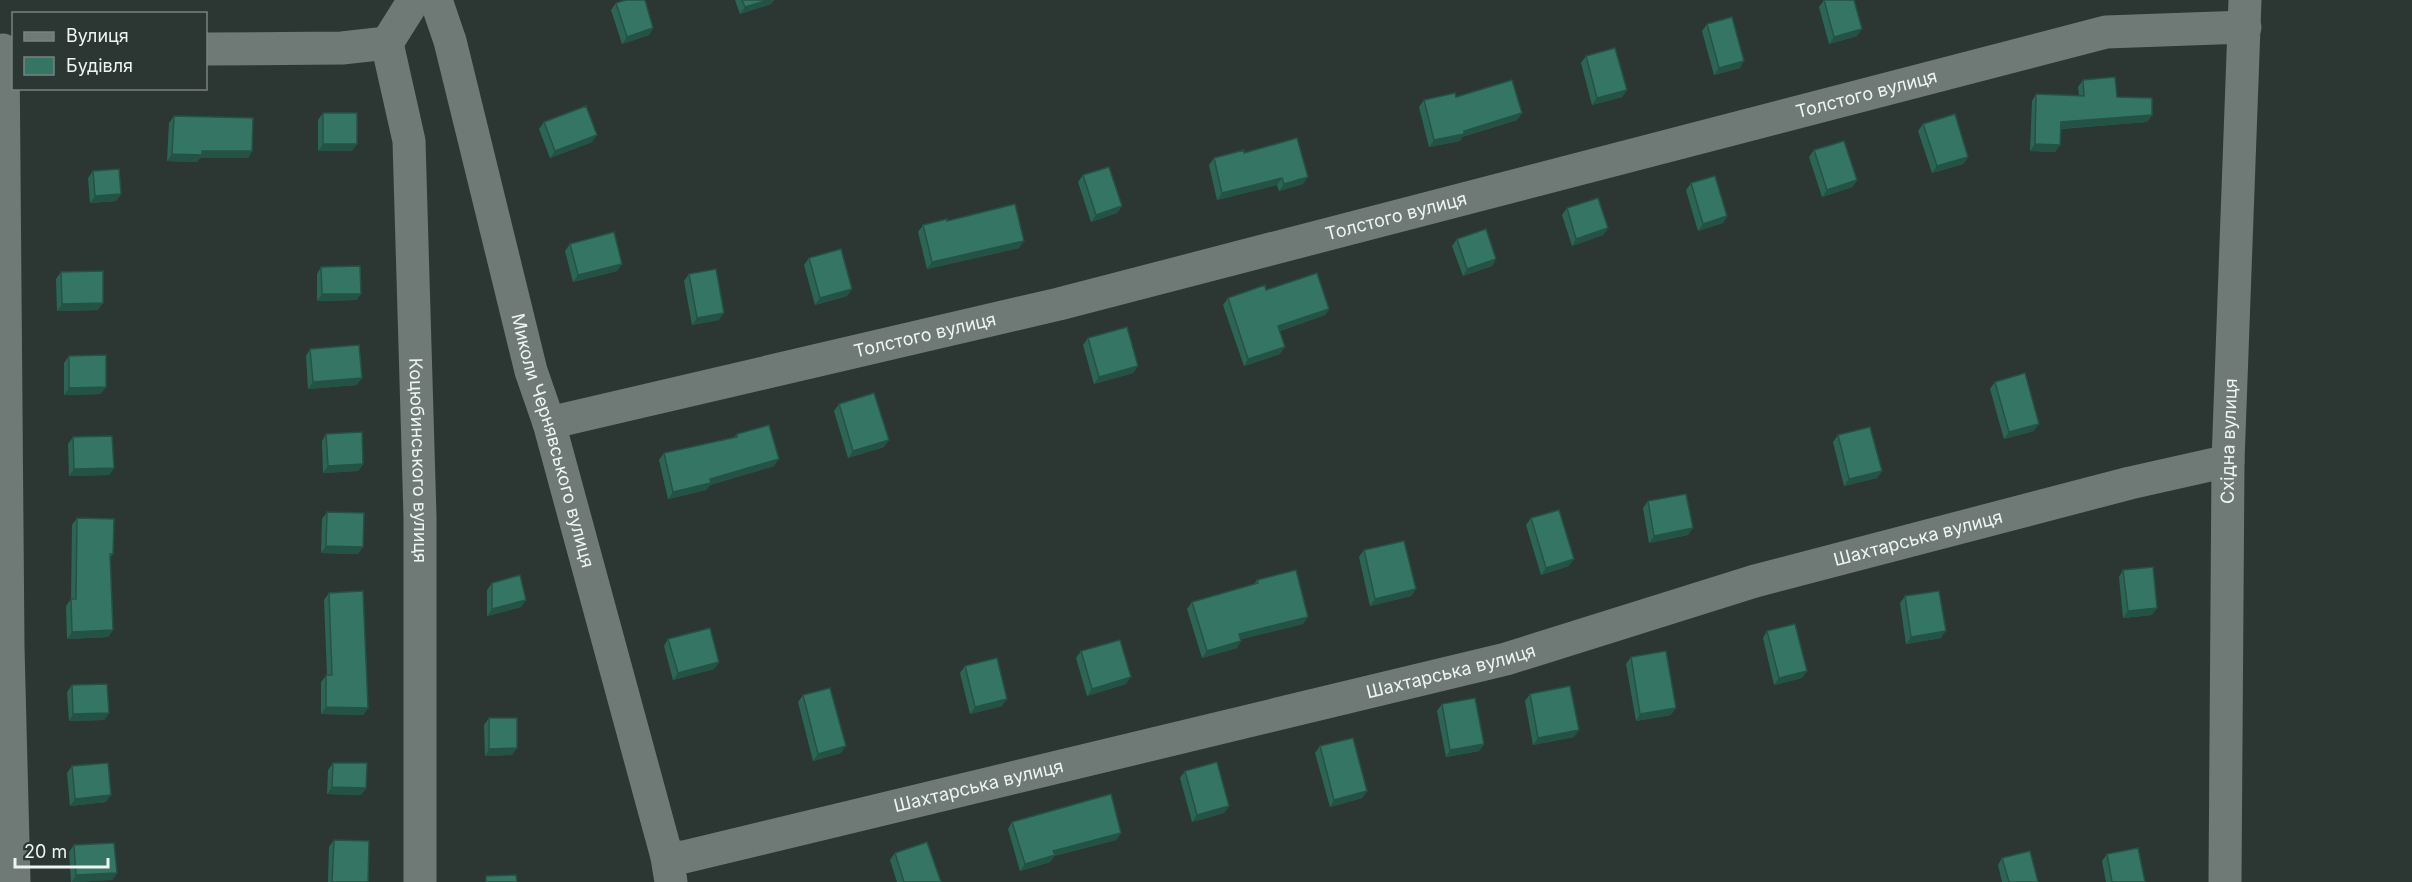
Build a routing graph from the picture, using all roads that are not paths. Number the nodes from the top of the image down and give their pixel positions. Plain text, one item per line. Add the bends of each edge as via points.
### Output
1 (414, 0) edge
2 (436, 0) edge
3 (2245, 13) edge
4 (387, 43) junction
5 (207, 49) edge
6 (5, 50) edge
7 (549, 423) junction
8 (2228, 461) junction
9 (669, 869) edge
10 (14, 882) edge
11 (420, 882) edge
12 (2225, 882) edge

1 - 4 street
2 - 7 street, Миколи Чернявського вулиця via 450,41 531,371
3 - 7 street, Толстого вулиця via 2106,32 1059,304
3 - 8 street, Східна вулиця
4 - 5 street via 342,48
4 - 11 street, Коцюбинського вулиця via 409,141 420,517
6 - 10 street via 8,647
7 - 9 street, Миколи Чернявського вулиця
8 - 9 street, Шахтарська вулиця via 1755,581 1506,659 684,857
8 - 12 street, Східна вулиця

